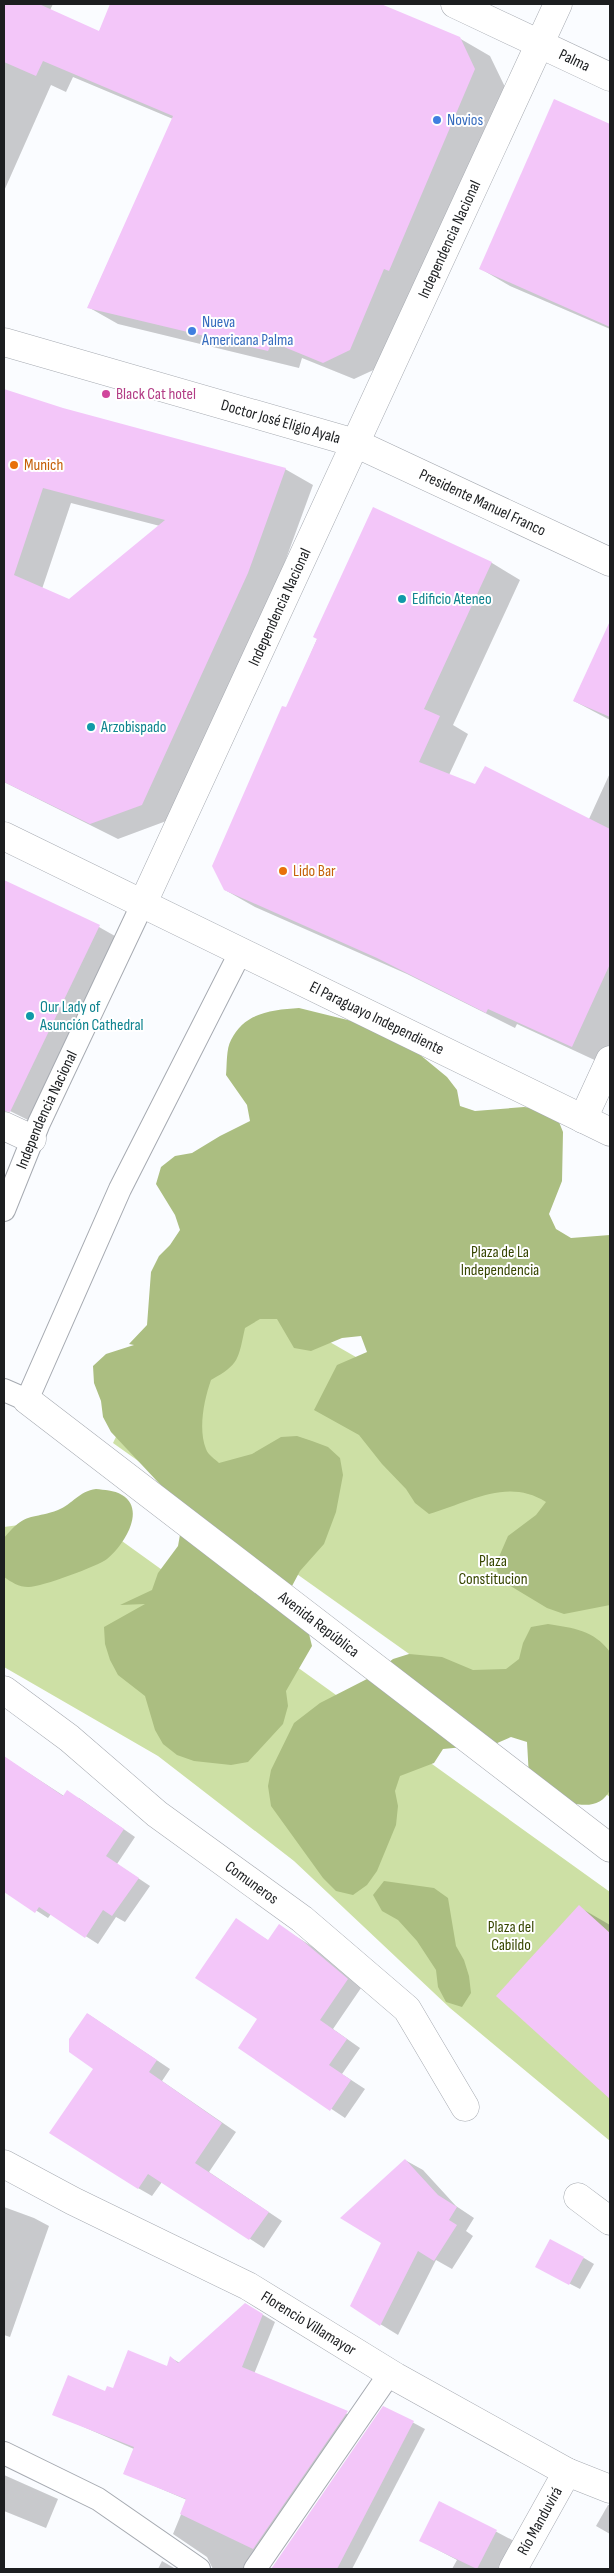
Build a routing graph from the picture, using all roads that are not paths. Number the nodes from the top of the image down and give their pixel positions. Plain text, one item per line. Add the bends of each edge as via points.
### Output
1 (455, 4) edge
2 (558, 4) edge
3 (537, 50) junction
4 (610, 76) edge
5 (4, 342) edge
6 (356, 443) junction
7 (610, 562) edge
8 (4, 836) edge
9 (143, 903) junction
10 (241, 951) junction
11 (610, 1060) edge
12 (583, 1119) junction
13 (4, 1126) edge
14 (610, 1132) edge
15 (32, 1139) junction
16 (4, 1210) edge
17 (15, 1395) edge
18 (4, 1690) edge
19 (610, 1848) edge
20 (465, 2107) dead end
21 (4, 2164) edge
22 (578, 2197) dead end
23 (610, 2221) edge
24 (390, 2373) junction
25 (4, 2453) edge
26 (567, 2472) junction
27 (610, 2489) edge
28 (199, 2569) edge
29 (255, 2569) edge
30 (513, 2569) edge

1 - 3 main road, Palma
2 - 3 main road, Independencia Nacional
3 - 4 main road, Palma
3 - 6 main road, Independencia Nacional
5 - 6 main road, Doctor José Eligio Ayala
6 - 7 main road, Presidente Manuel Franco
6 - 9 main road, Independencia Nacional
8 - 9 main road, El Paraguayo Independiente
9 - 10 main road, El Paraguayo Independiente
9 - 15 lane, Independencia Nacional
10 - 12 main road, El Paraguayo Independiente
10 - 17 lane
11 - 12 main road
12 - 14 main road, El Paraguayo Independiente
13 - 15 main road
15 - 16 lane, Independencia Nacional
17 - 19 main road, Avenida República
18 - 20 main road, Comuneros via 69,1738 157,1814 302,1919 407,2010
21 - 24 main road, Florencio Villamayor via 72,2201 248,2286
22 - 23 main road
24 - 26 main road, Florencio Villamayor
24 - 29 lane
25 - 28 lane via 98,2499
26 - 27 main road, Florencio Villamayor
26 - 30 main road, Río Manduvirá

